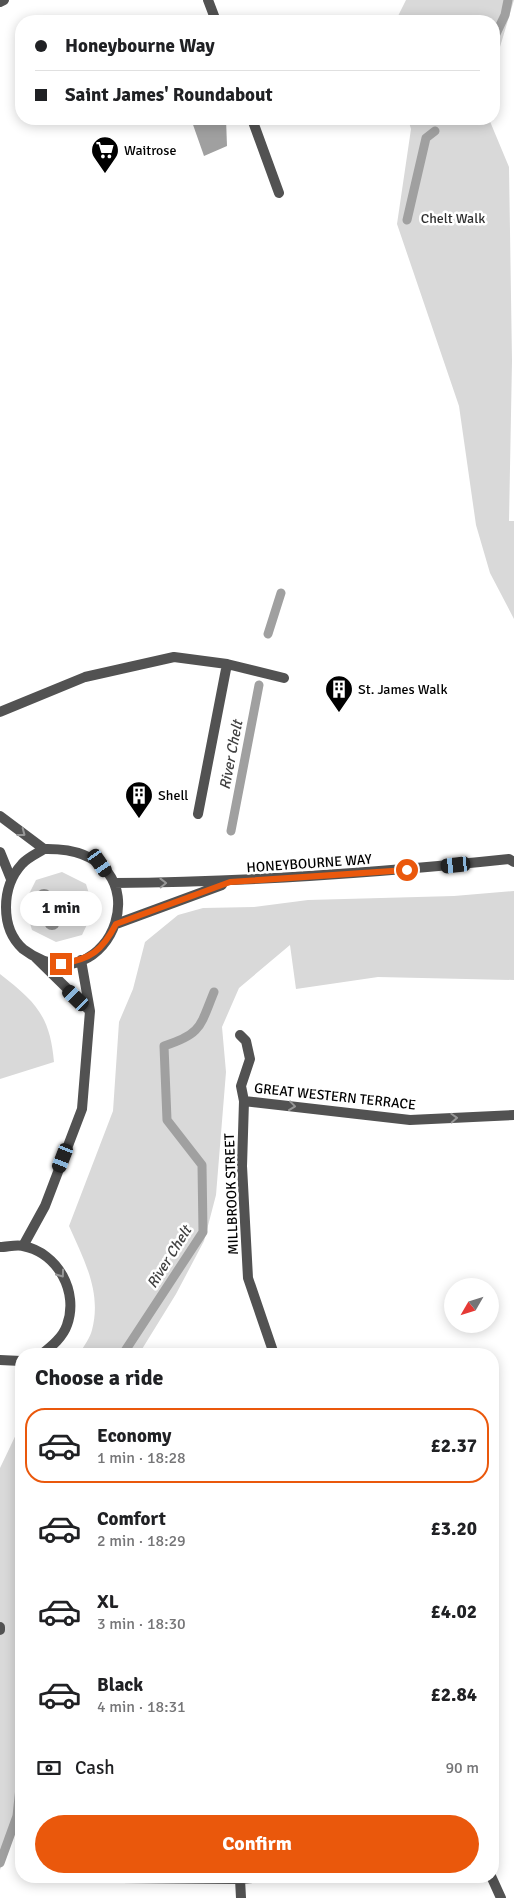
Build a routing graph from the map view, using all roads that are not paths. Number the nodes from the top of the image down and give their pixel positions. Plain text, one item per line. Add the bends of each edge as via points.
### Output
1 (4, 0) edge
2 (208, 0) edge
3 (0, 2) edge
4 (214, 15) edge
5 (254, 125) edge
6 (279, 193) dead end
7 (227, 664) junction
8 (284, 678) dead end
9 (0, 712) edge
10 (198, 814) dead end
11 (0, 816) edge
12 (44, 849) junction
13 (0, 852) edge
14 (512, 858) edge
15 (11, 879) junction
16 (230, 882) junction
17 (114, 883) junction
18 (116, 924) junction
19 (35, 958) junction
20 (81, 960) junction
21 (90, 1011) junction
22 (240, 1035) dead end
23 (244, 1101) junction
24 (514, 1114) edge
25 (23, 1246) junction
26 (0, 1247) edge
27 (49, 1348) edge
28 (272, 1348) edge
29 (0, 1360) edge
30 (15, 1361) edge
31 (240, 1883) edge
32 (494, 1883) edge
33 (241, 1898) edge
34 (501, 1898) edge

1 - 3 street
2 - 4 street
5 - 6 street
7 - 8 street
7 - 9 street via 174,657 84,677
7 - 10 street
11 -> 12 street
12 - 15 street via 23,863
12 - 17 street via 73,850 100,863
13 - 15 street
14 - 16 street, HONEYBOURNE WAY via 425,868
15 - 19 street via 4,901 5,921 15,940
17 -> 16 street, HONEYBOURNE WAY
16 - 18 street, HONEYBOURNE WAY
17 - 18 street via 119,902
18 - 20 street via 107,942
19 - 20 street via 61,964
19 - 21 street
20 - 21 street
21 - 25 street via 82,1109 45,1206
22 - 23 street, MILLBROOK STREET via 250,1050 241,1086
23 -> 24 street, GREAT WESTERN TERRACE via 410,1120
23 - 28 street, MILLBROOK STREET via 242,1166 248,1278
25 - 26 street
25 -> 27 street via 48,1257 66,1278 71,1298 67,1325
29 - 30 street
31 - 33 street
32 - 34 street

